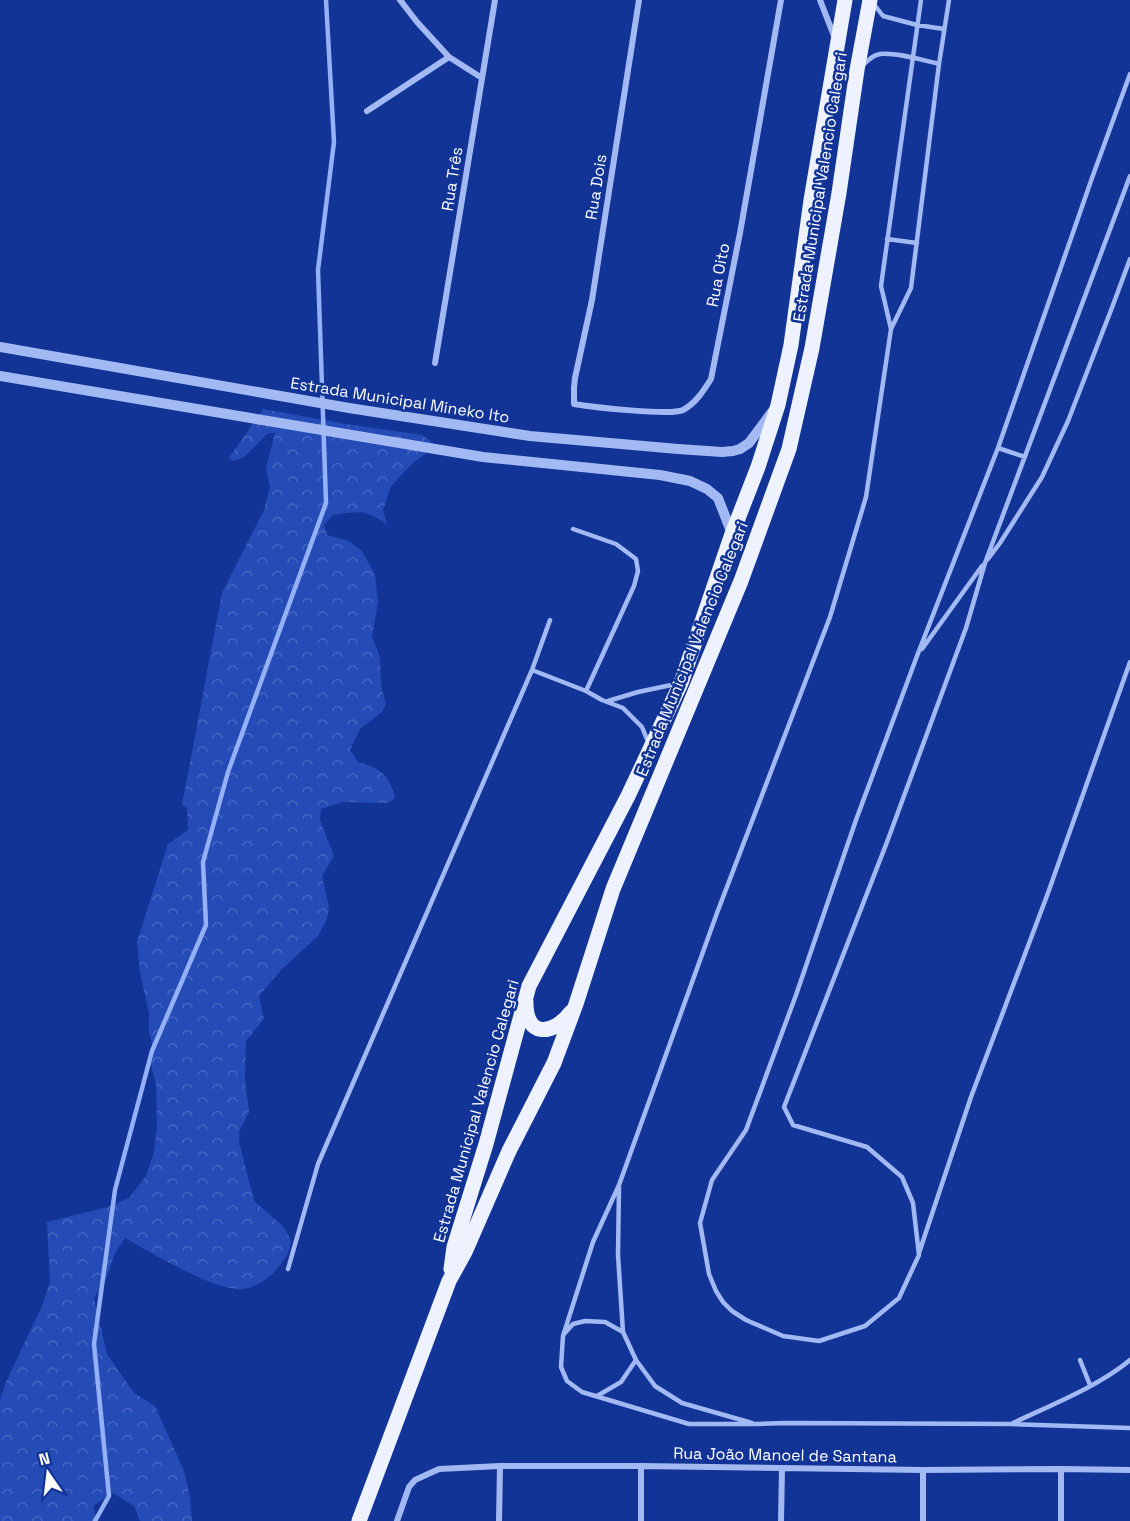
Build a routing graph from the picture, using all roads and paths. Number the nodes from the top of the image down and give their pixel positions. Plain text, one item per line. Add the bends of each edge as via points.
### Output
1 (400, 0) edge
2 (495, 0) edge
3 (639, 0) edge
4 (781, 0) edge
5 (820, 0) edge
6 (845, 0) edge
7 (870, 0) edge
8 (921, 0) edge
9 (949, 0) edge
10 (917, 25) junction
11 (944, 29) junction
12 (838, 45) junction
13 (449, 57) junction
14 (912, 57) junction
15 (939, 64) junction
16 (857, 70) junction
17 (1130, 74) edge
18 (482, 78) junction
19 (367, 111) dead end
20 (1130, 176) edge
21 (887, 239) junction
22 (917, 243) junction
23 (1130, 259) edge
24 (891, 329) junction
25 (0, 347) edge
26 (435, 363) dead end
27 (0, 376) edge
28 (575, 378) joint
29 (778, 405) junction
30 (998, 448) junction
31 (1024, 457) junction
32 (573, 529) dead end
33 (732, 534) junction
34 (985, 563) junction
35 (550, 620) dead end
36 (917, 656) junction
37 (1130, 662) edge
38 (532, 670) junction
39 (681, 683) junction
40 (586, 691) junction
41 (608, 701) junction
42 (651, 749) junction
43 (529, 986) junction
44 (576, 1004) junction
45 (619, 1185) junction
46 (919, 1255) junction
47 (288, 1269) dead end
48 (449, 1281) junction
49 (623, 1332) junction
50 (563, 1336) junction
51 (636, 1360) junction
52 (1080, 1360) dead end
53 (1130, 1360) edge
54 (1090, 1385) junction
55 (597, 1396) junction
56 (757, 1424) junction
57 (1011, 1424) junction
58 (1130, 1428) edge
59 (500, 1466) junction
60 (641, 1466) junction
61 (782, 1469) junction
62 (1061, 1469) junction
63 (923, 1470) junction
64 (1130, 1470) edge
65 (359, 1521) edge
66 (397, 1521) edge
67 (499, 1521) edge
68 (641, 1521) edge
69 (781, 1521) edge
70 (923, 1521) edge
71 (1061, 1521) edge

1 - 13 street
2 - 18 street, Rua Três
3 - 28 street, Rua Dois via 592,300
4 - 28 street, Rua Oito via 711,379 698,398 682,411 663,412 574,404
5 - 12 street
6 - 12 main road, Estrada Municipal Valencio Calegari
7 - 10 lane via 883,16
7 - 16 main road, Estrada Municipal Valencio Calegari
8 - 10 lane
9 - 11 lane
10 - 11 lane
10 - 14 lane
11 - 15 lane
12 - 29 main road, Estrada Municipal Valencio Calegari
13 - 18 street
13 - 19 street
14 - 15 lane
14 - 16 lane via 881,54
14 - 21 lane
15 - 22 lane
16 - 44 main road, Estrada Municipal Valencio Calegari via 814,337 789,449 741,581 613,889
17 - 30 lane
18 - 26 street, Rua Três
20 - 31 lane
21 - 22 lane
21 - 24 lane via 881,286
22 - 24 lane via 911,288
23 - 34 lane via 1068,421 1042,477
24 - 45 lane via 866,497 830,617
25 - 29 street, Estrada Municipal Mineko Ito via 530,436 678,449 740,449
27 - 33 street via 483,457 690,481 718,498
29 - 33 main road, Estrada Municipal Valencio Calegari
30 - 31 lane
30 - 36 lane
31 - 34 lane
32 - 40 lane via 616,544 636,560 638,571
33 - 39 main road, Estrada Municipal Valencio Calegari
34 - 36 lane
34 - 46 lane via 962,639 891,832 784,1107 793,1125 867,1147 902,1177 914,1203
35 - 38 lane
36 - 46 lane via 746,1130 712,1180 700,1223 709,1274 723,1302 746,1320 783,1336 819,1341 865,1326 899,1298
37 - 46 lane via 971,1097
38 - 40 lane
38 - 47 lane via 318,1164
39 - 41 lane
39 - 42 main road, Estrada Municipal Valencio Calegari
40 - 41 lane
41 - 42 lane via 623,708 642,727
42 - 43 main road, Estrada Municipal Valencio Calegari
43 - 44 main road via 527,1016 536,1028 558,1026
43 - 48 main road, Estrada Municipal Valencio Calegari via 454,1247
44 - 48 main road, Estrada Municipal Valencio Calegari via 554,1064 508,1151
45 - 49 lane
45 - 50 lane via 593,1242
48 - 65 main road, Estrada Municipal Valencio Calegari
49 - 50 lane via 604,1322 585,1321 573,1324
49 - 51 lane
50 - 55 lane via 561,1367 567,1381 582,1392
51 - 55 lane via 621,1382
51 - 56 lane via 655,1386 682,1403
52 - 54 lane
53 - 54 lane
54 - 57 lane
55 - 56 lane via 689,1424
56 - 57 lane
57 - 58 lane
59 - 60 street, Rua João Manoel de Santana
59 - 66 street, Rua João Manoel de Santana via 439,1469 415,1480 409,1486
59 - 67 street
60 - 61 street, Rua João Manoel de Santana
60 - 68 street
61 - 63 street, Rua João Manoel de Santana
61 - 69 street
62 - 63 street, Rua João Manoel de Santana
62 - 64 street, Rua João Manoel de Santana
62 - 71 street
63 - 70 street

